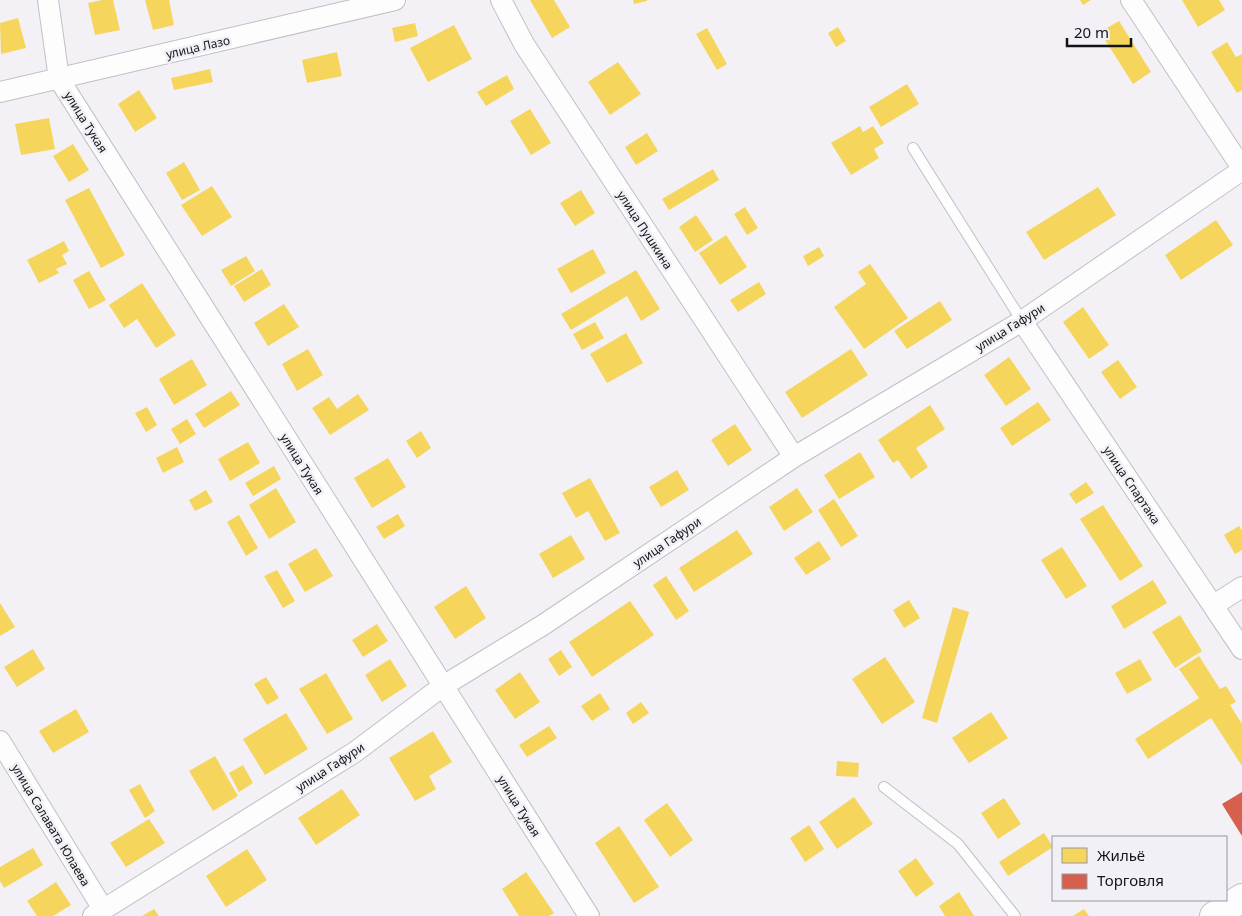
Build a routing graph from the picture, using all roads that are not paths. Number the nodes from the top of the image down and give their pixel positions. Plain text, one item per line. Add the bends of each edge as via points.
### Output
1 (48, 0) edge
2 (395, 0) edge
3 (501, 0) edge
4 (1131, 0) edge
5 (59, 79) junction
6 (0, 92) edge
7 (912, 148) dead end
8 (1242, 169) edge
9 (1022, 321) junction
10 (794, 457) junction
11 (1242, 587) edge
12 (1214, 605) junction
13 (1242, 649) edge
14 (443, 686) junction
15 (0, 741) edge
16 (884, 787) dead end
17 (1242, 898) edge
18 (98, 912) edge
19 (588, 916) edge
20 (1015, 916) edge
21 (1214, 916) edge

1 - 5 street, улица Тукая
2 - 5 street, улица Лазо
3 - 10 street, улица Пушкина via 524,44
4 - 8 street
5 - 6 street, улица Лазо
5 - 14 street, улица Тукая
7 - 9 lane
8 - 9 street, улица Гафури
9 - 10 street, улица Гафури
9 - 12 street, улица Спартака
10 - 14 street, улица Гафури via 543,626
11 - 12 street
12 - 13 street, улица Спартака
14 - 18 street, улица Гафури via 355,752
14 - 19 street, улица Тукая
15 - 18 street, улица Салавата Юлаева
16 - 20 lane via 958,844
17 - 21 main road

